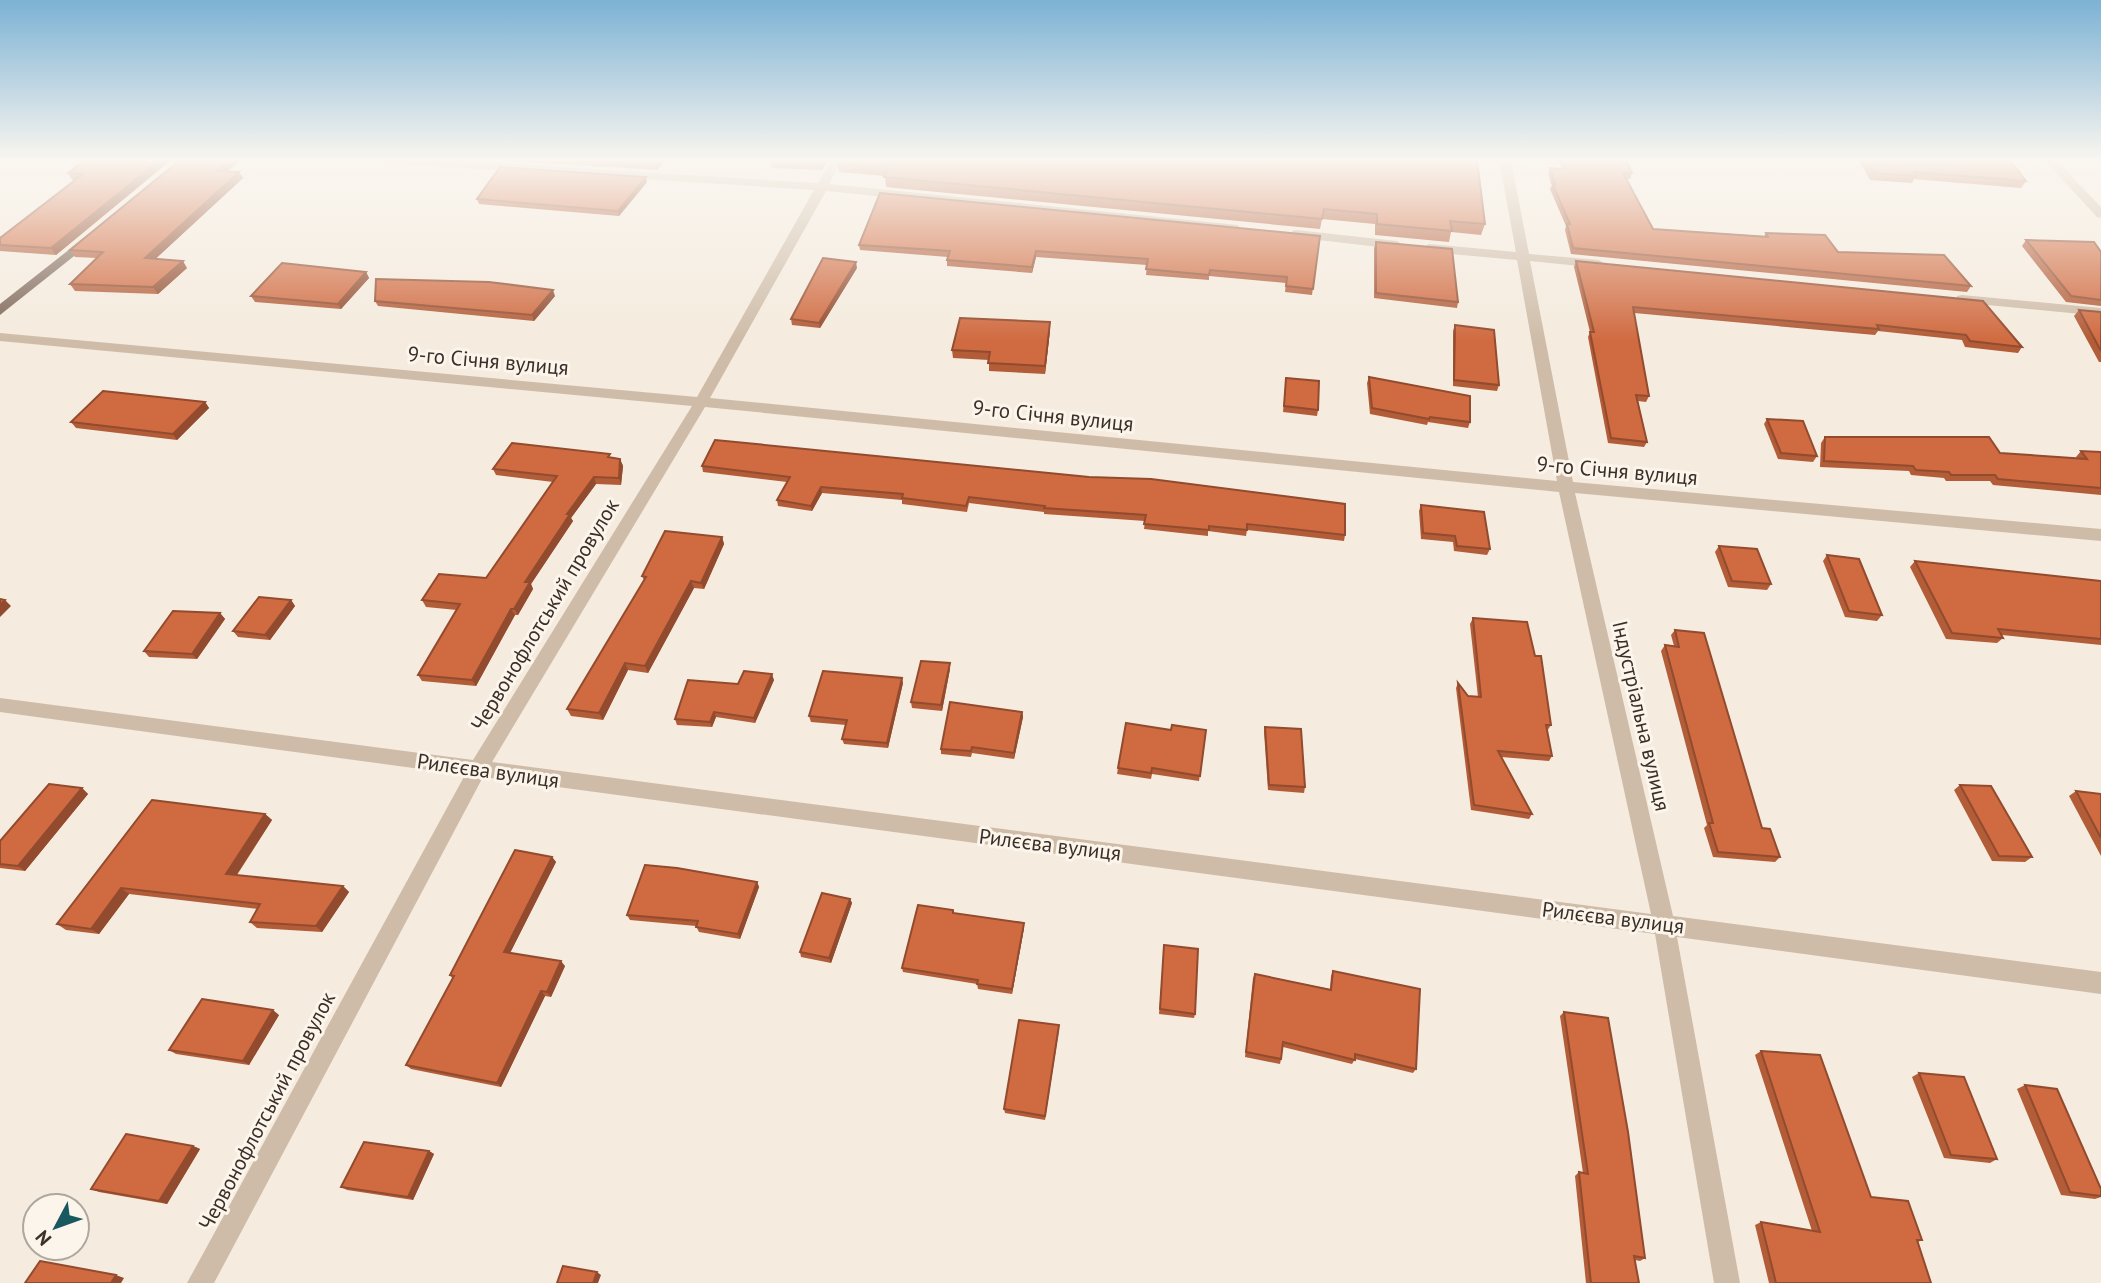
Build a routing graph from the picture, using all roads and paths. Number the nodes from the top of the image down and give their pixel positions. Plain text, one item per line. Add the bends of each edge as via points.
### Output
1 (804, 220) edge
2 (1149, 220) edge
3 (1517, 220) edge
4 (1249, 230) edge
5 (97, 231) edge
6 (1277, 232) edge
7 (1525, 257) junction
8 (1607, 265) edge
9 (1950, 298) edge
10 (0, 311) edge
11 (2101, 312) edge
12 (0, 337) edge
13 (701, 401) junction
14 (1566, 488) junction
15 (2101, 535) edge
16 (0, 705) edge
17 (477, 770) junction
18 (1664, 925) junction
19 (2101, 983) edge
20 (201, 1283) edge
21 (1727, 1283) edge

1 - 13 street, Червонофлотський провулок
2 - 4 street
3 - 7 street, Індустріальна вулиця
5 - 10 main road
6 - 7 street
7 - 8 street
7 - 14 street, Індустріальна вулиця
9 - 11 street
12 - 13 street, 9-го Січня вулиця
13 - 14 street, 9-го Січня вулиця
13 - 17 street, Червонофлотський провулок
14 - 15 street, 9-го Січня вулиця
14 - 18 street, Індустріальна вулиця
16 - 17 street, Рилєєва вулиця
17 - 18 street, Рилєєва вулиця
17 - 20 street, Червонофлотський провулок
18 - 19 street, Рилєєва вулиця
18 - 21 street, Індустріальна вулиця

